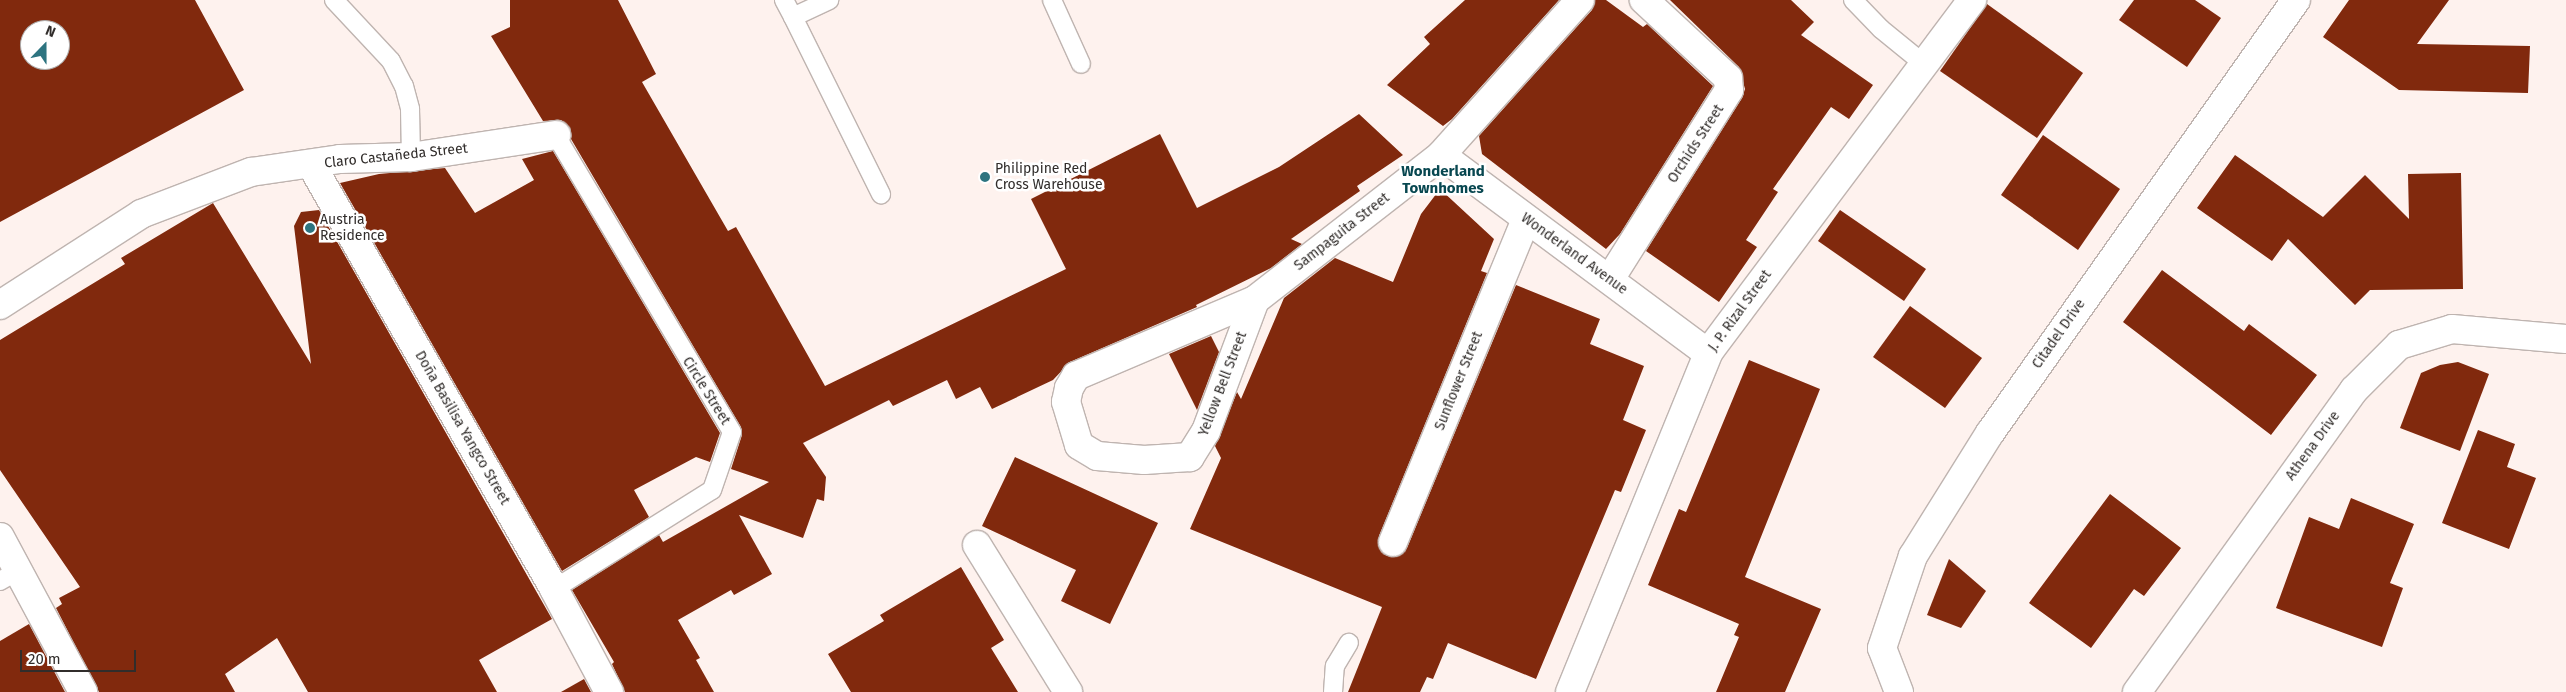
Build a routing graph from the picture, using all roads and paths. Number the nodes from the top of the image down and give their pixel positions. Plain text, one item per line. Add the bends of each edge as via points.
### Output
1 (334, 0) edge
2 (784, 0) edge
3 (828, 0) edge
4 (1052, 0) edge
5 (1580, 0) edge
6 (1644, 0) edge
7 (1853, 0) edge
8 (1972, 0) edge
9 (2296, 0) edge
10 (793, 17) junction
11 (1081, 64) dead end
12 (1924, 64) junction
13 (556, 136) joint
14 (1440, 155) junction
15 (412, 157) junction
16 (312, 166) junction
17 (881, 194) dead end
18 (1526, 220) junction
19 (1610, 279) junction
20 (1255, 300) junction
21 (0, 305) edge
22 (2566, 339) edge
23 (1708, 353) junction
24 (1066, 402) joint
25 (0, 536) edge
26 (1393, 542) dead end
27 (977, 545) dead end
28 (9, 576) edge
29 (554, 589) junction
30 (1349, 643) dead end
31 (83, 692) edge
32 (608, 692) edge
33 (1068, 692) edge
34 (1333, 692) edge
35 (1570, 692) edge
36 (1899, 692) edge
37 (2137, 692) edge

1 - 15 lane via 391,61 404,86 410,109
2 - 10 lane
3 - 10 lane
4 - 11 lane
5 - 14 street, Sampaguita Street
6 - 19 street, Orchids Street via 1728,78 1729,90
7 - 12 lane via 1881,29
8 - 12 street, J. P. Rizal Street
9 - 36 street, Citadel Drive via 1990,433 1914,556 1882,648
10 - 17 lane
12 - 23 street, J. P. Rizal Street
13 - 15 street, Claro Castañeda Street
13 - 29 lane, Circle Street via 732,432 712,490
14 - 18 street, Wonderland Avenue
14 - 20 street, Sampaguita Street
15 - 16 street, Claro Castañeda Street via 340,159
16 - 21 street, Claro Castañeda Street via 251,172 141,214
16 - 29 street, Doña Basilisa Yangco Street
18 - 19 street, Wonderland Avenue
18 - 26 street, Sunflower Street
19 - 23 street, Wonderland Avenue
20 - 24 street, Sampaguita Street via 1076,376
20 - 24 street, Yellow Bell Street via 1206,431 1190,457 1144,460 1097,456 1079,445
22 - 37 street, Athena Drive via 2452,329 2399,345 2354,390
23 - 35 street, J. P. Rizal Street
25 - 28 street
27 - 33 street
28 - 31 street
29 - 32 street, Doña Basilisa Yangco Street
30 - 34 lane via 1335,666

